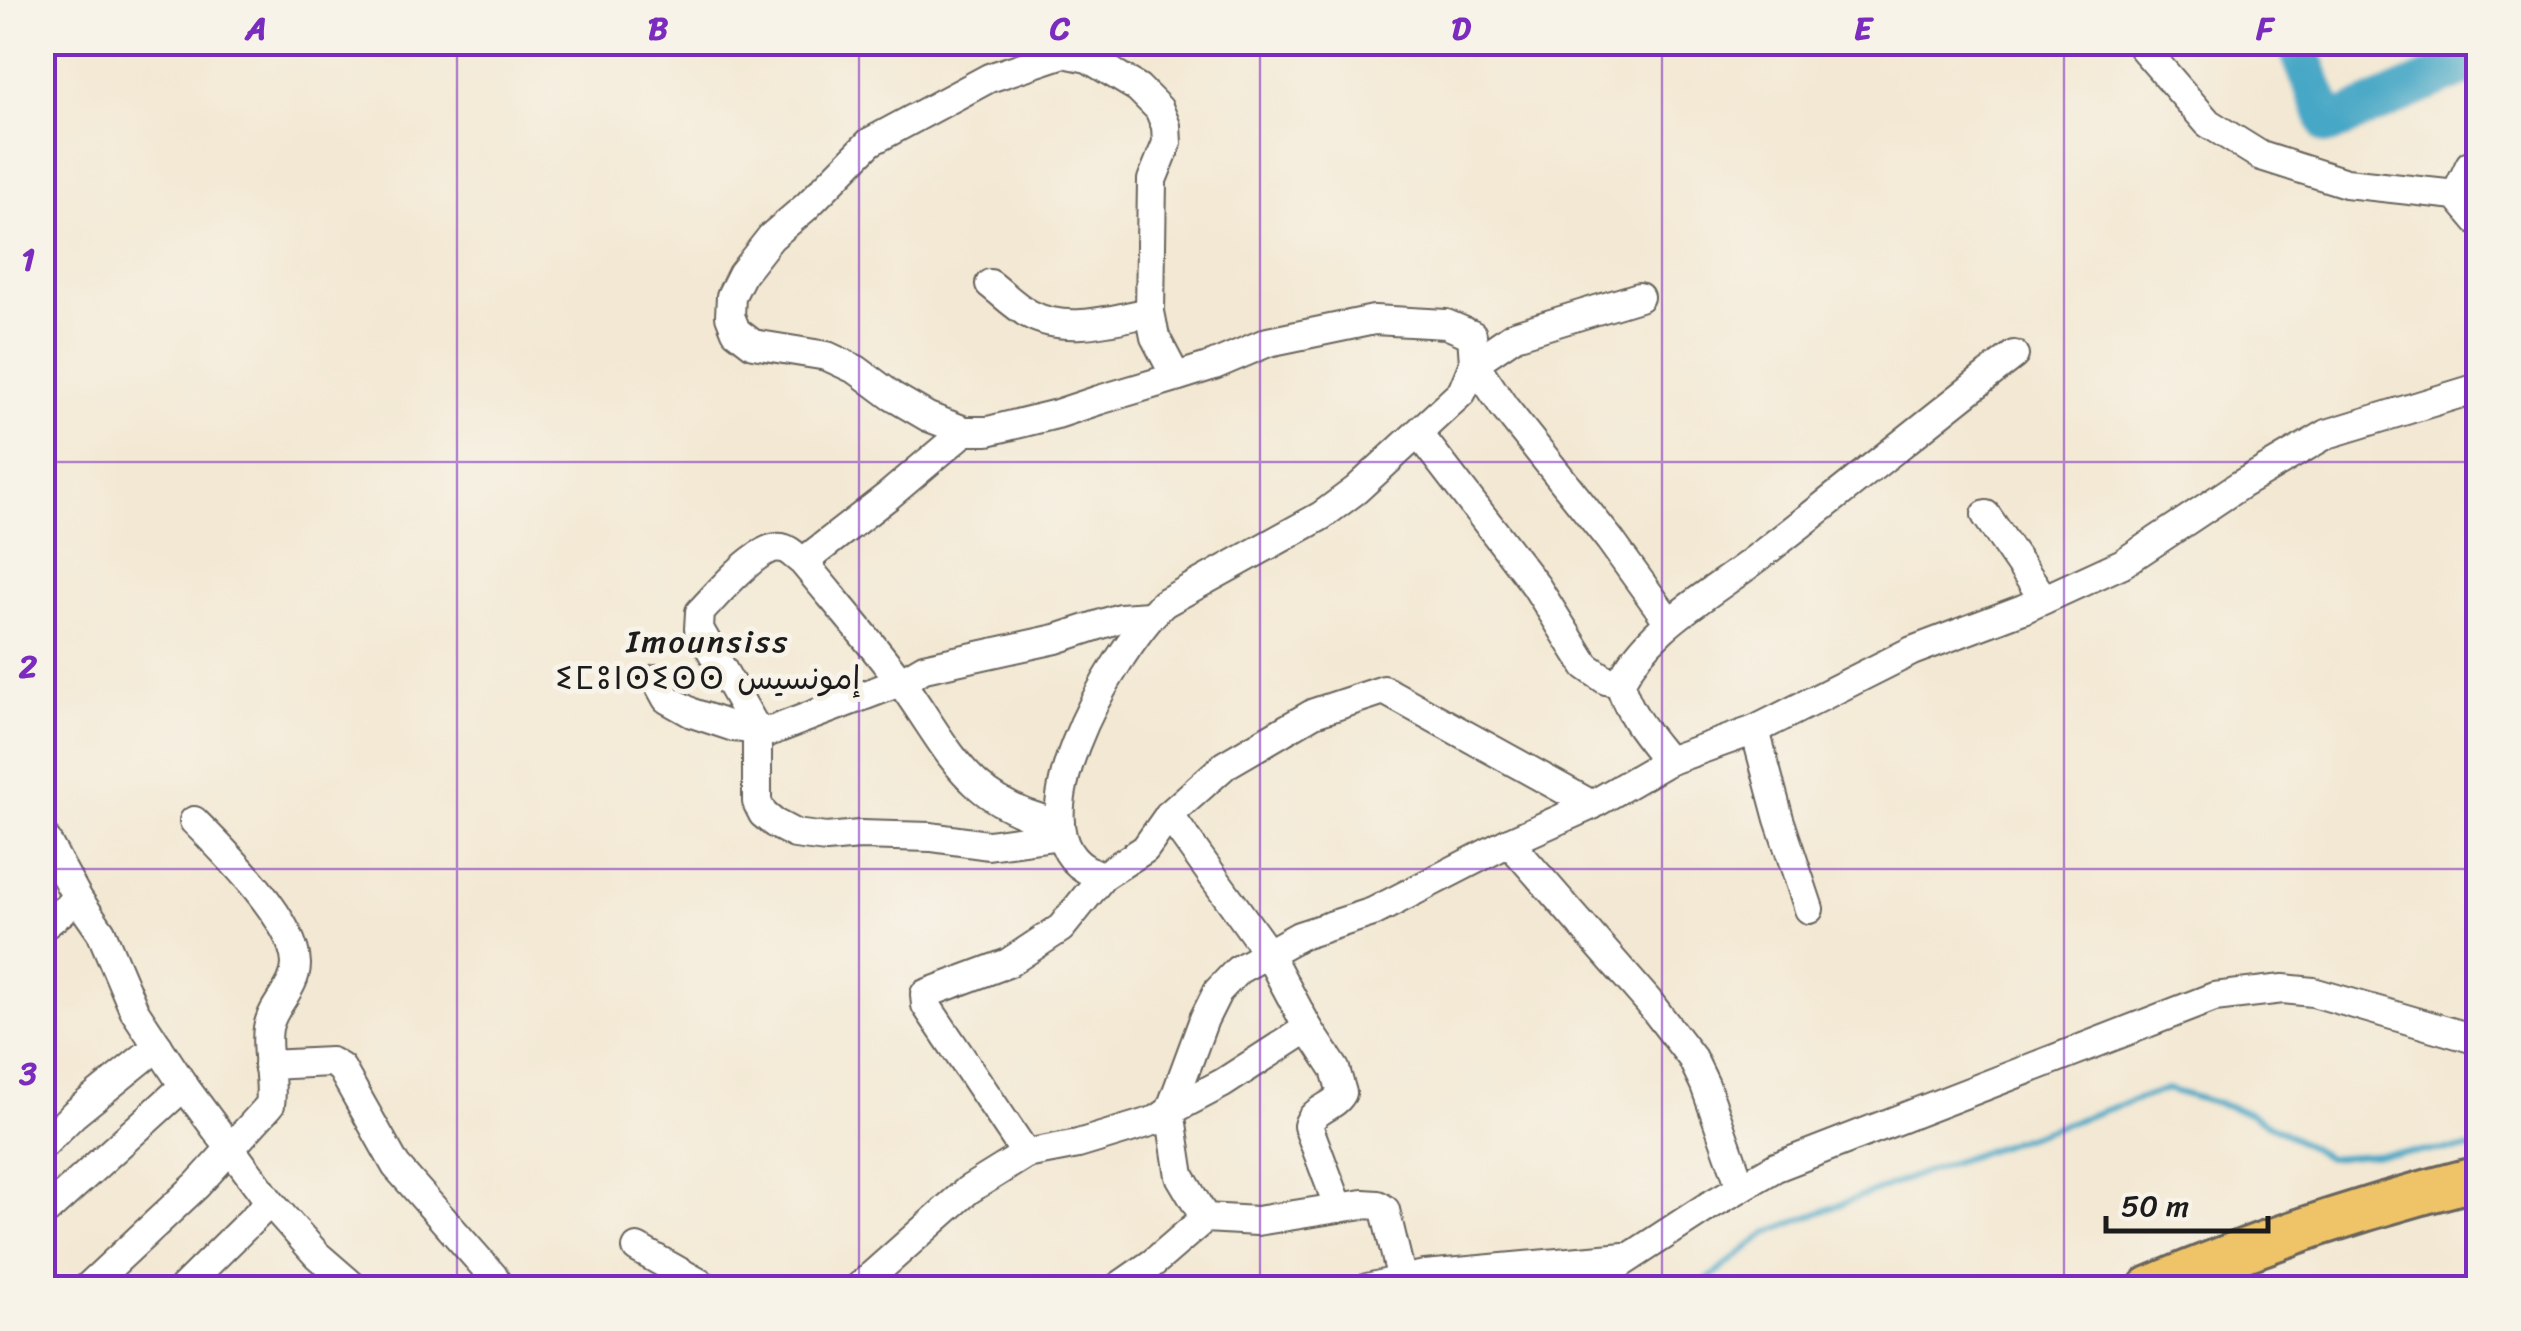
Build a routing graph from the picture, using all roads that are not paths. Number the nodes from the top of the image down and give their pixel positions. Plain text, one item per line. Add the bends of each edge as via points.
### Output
1 (2138, 42) edge
2 (2476, 156) edge
3 (2456, 195) junction
4 (2478, 221) edge
5 (990, 284) dead end
6 (1639, 298) dead end
7 (1150, 312) junction
8 (2014, 355) dead end
9 (1474, 363) junction
10 (1176, 377) junction
11 (2478, 388) edge
12 (965, 432) junction
13 (1418, 432) junction
14 (1986, 514) dead end
15 (803, 562) junction
16 (2044, 599) junction
17 (1149, 616) junction
18 (1668, 622) junction
19 (656, 679) dead end
20 (900, 682) junction
21 (1620, 683) junction
22 (757, 730) junction
23 (1755, 730) junction
24 (1668, 761) junction
25 (1592, 805) junction
26 (1169, 815) junction
27 (194, 821) dead end
28 (1061, 829) junction
29 (42, 832) edge
30 (1509, 842) junction
31 (1103, 876) junction
32 (78, 899) junction
33 (1810, 909) dead end
34 (42, 927) edge
35 (1268, 953) junction
36 (1308, 1028) junction
37 (2478, 1040) edge
38 (158, 1046) junction
39 (268, 1065) junction
40 (184, 1086) junction
41 (1170, 1111) junction
42 (48, 1127) edge
43 (230, 1149) junction
44 (1026, 1154) junction
45 (2478, 1178) edge
46 (1741, 1187) junction
47 (270, 1202) junction
48 (1339, 1208) junction
49 (2478, 1208) edge
50 (42, 1215) edge
51 (1206, 1218) junction
52 (637, 1248) dead end
53 (1632, 1256) junction
54 (1402, 1280) junction
55 (86, 1288) edge
56 (183, 1288) edge
57 (355, 1288) edge
58 (499, 1288) edge
59 (708, 1288) edge
60 (858, 1288) edge
61 (1116, 1288) edge
62 (1367, 1288) edge
63 (1583, 1288) edge
64 (2150, 1288) edge
65 (2217, 1288) edge

1 - 3 street via 2208,123 2261,156 2346,183
2 - 3 street
3 - 4 street
5 - 7 street via 1031,315 1065,324
6 - 9 street via 1515,335
7 - 10 street
7 - 12 street via 1152,180 1167,142 1159,109 1138,88 1088,58 1064,53 989,78 870,142 771,236 742,274 730,316 752,344 827,356 928,418
8 - 18 street
9 - 10 street via 1472,335 1464,330 1374,320 1268,342
9 - 13 street via 1462,392
9 - 18 street
10 - 12 street via 1057,414
11 - 16 street via 2327,434 2123,563
12 - 15 street
13 - 17 street via 1338,505
13 - 21 street via 1536,586 1586,666
14 - 16 street
15 - 20 street
15 - 22 street via 784,548 767,549 697,621
16 - 23 street via 1912,650
17 - 20 street via 950,660
17 - 28 street via 1082,724 1067,770
18 - 21 street via 1632,659
19 - 22 street via 668,699 692,713
20 - 22 street via 783,728
20 - 28 street via 967,778
21 - 24 street via 1632,714
22 - 28 street via 757,802 763,814 796,834 988,845
23 - 24 street
23 - 33 street
24 - 25 street
25 - 26 street via 1384,690 1314,713 1225,765
25 - 30 street
26 - 31 street via 1145,848
26 - 35 street
27 - 39 street via 250,878 293,952 293,980 268,1026
28 - 31 street via 1084,871
29 - 32 street
30 - 35 street via 1372,912
30 - 46 street via 1692,1058
31 - 44 street via 1069,920 1028,952 924,996
32 - 34 street
32 - 38 street
35 - 36 street
35 - 41 street via 1218,991
36 - 41 street
36 - 48 street via 1342,1090 1308,1126
37 - 46 street via 2313,992 2214,998 1776,1167
38 - 40 street
38 - 42 street
39 - 43 street via 270,1105
39 - 58 street via 331,1062 341,1068 396,1166
40 - 43 street
40 - 50 street
41 - 44 street via 1078,1144
41 - 51 street via 1180,1176
43 - 47 street
43 - 55 street
44 - 60 street via 968,1190
45 - 64 highway via 2292,1230
46 - 53 street
47 - 56 street
47 - 57 street
48 - 51 street via 1257,1221
48 - 54 street via 1363,1204 1386,1210
49 - 65 highway via 2386,1230
51 - 61 street
52 - 59 street
53 - 54 street
53 - 63 street
54 - 62 street

